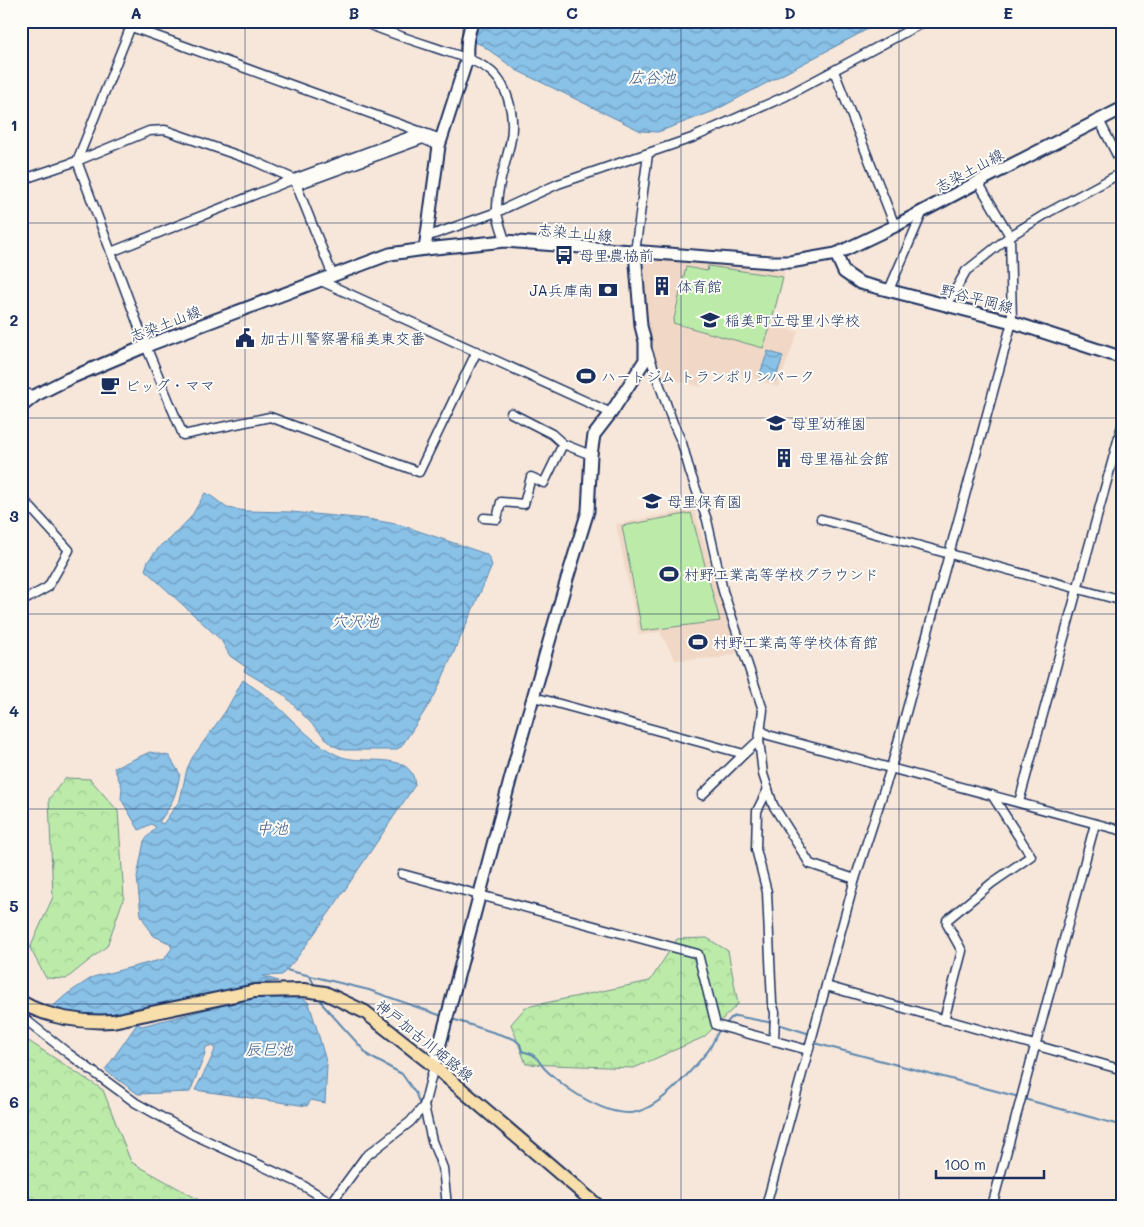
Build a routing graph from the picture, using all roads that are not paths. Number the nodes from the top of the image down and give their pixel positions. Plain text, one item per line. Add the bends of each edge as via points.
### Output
1 (116, 21) edge
2 (361, 21) edge
3 (473, 21) edge
4 (926, 21) edge
5 (132, 24) edge
6 (466, 59) junction
7 (834, 71) junction
8 (1123, 108) edge
9 (1099, 120) junction
10 (421, 132) junction
11 (440, 142) junction
12 (648, 154) junction
13 (76, 161) junction
14 (1123, 167) edge
15 (1123, 172) edge
16 (21, 180) edge
17 (296, 182) junction
18 (978, 182) junction
19 (497, 212) junction
20 (923, 212) junction
21 (895, 226) junction
22 (1010, 236) junction
23 (505, 241) junction
24 (426, 243) junction
25 (112, 252) junction
26 (635, 252) junction
27 (836, 254) junction
28 (333, 276) junction
29 (321, 281) junction
30 (889, 290) junction
31 (947, 305) junction
32 (1012, 322) junction
33 (645, 342) junction
34 (146, 346) junction
35 (477, 351) junction
36 (1123, 358) edge
37 (21, 393) edge
38 (36, 395) junction
39 (21, 407) edge
40 (511, 413) dead end
41 (611, 413) junction
42 (1123, 422) edge
43 (562, 444) junction
44 (591, 455) junction
45 (21, 497) edge
46 (484, 518) dead end
47 (821, 519) dead end
48 (950, 554) junction
49 (1078, 588) junction
50 (1123, 601) edge
51 (21, 602) edge
52 (534, 698) junction
53 (761, 730) junction
54 (760, 740) junction
55 (744, 754) junction
56 (891, 768) junction
57 (768, 789) junction
58 (702, 794) dead end
59 (992, 795) junction
60 (1019, 802) junction
61 (1095, 824) junction
62 (1123, 831) edge
63 (402, 874) dead end
64 (855, 879) junction
65 (479, 894) junction
66 (826, 986) junction
67 (21, 1002) edge
68 (21, 1016) edge
69 (944, 1020) junction
70 (774, 1041) junction
71 (1035, 1046) junction
72 (808, 1050) junction
73 (434, 1066) junction
74 (1123, 1070) edge
75 (424, 1106) junction
76 (332, 1205) edge
77 (447, 1206) edge
78 (598, 1206) edge
79 (766, 1206) edge
80 (992, 1206) edge

1 - 5 street
2 - 6 street
3 - 6 main road via 466,44
4 - 7 street
5 - 10 street
5 - 13 street
6 - 11 main road
6 - 19 street via 484,66 497,78 508,96 512,118 510,142
7 - 12 street via 754,111
7 - 21 street
8 - 9 main road, 志染土山線
9 - 14 street
9 - 18 main road, 志染土山線
10 - 11 street
10 - 17 street
11 - 17 street via 423,139
11 - 24 main road
12 - 19 street via 558,184
12 - 26 street
13 - 16 street
13 - 17 street via 149,131 165,130 254,161
13 - 25 street
15 - 22 street
17 - 25 street
17 - 28 street
18 - 20 main road, 志染土山線
18 - 22 street
19 - 23 street
19 - 24 street
20 - 21 main road, 志染土山線
20 - 30 street
21 - 27 main road, 志染土山線
22 - 31 street via 966,271
22 - 32 street
23 - 24 main road, 志染土山線
23 - 26 main road, 志染土山線
24 - 28 main road, 志染土山線
25 - 34 street
26 - 27 main road, 志染土山線 via 771,262
26 - 33 main road
27 - 30 main road, 野谷平岡線 via 851,279
28 - 29 main road, 志染土山線
29 - 34 main road, 志染土山線
29 - 35 street
30 - 31 main road, 野谷平岡線
31 - 32 main road, 野谷平岡線
32 - 36 main road, 野谷平岡線
32 - 48 street
33 - 41 main road via 645,360
33 - 53 street via 707,520 727,605 763,710
34 - 35 street via 183,434 270,417 419,472
34 - 38 main road, 志染土山線
35 - 41 street
37 - 38 street
38 - 39 main road, 志染土山線
40 - 43 street via 552,434
41 - 44 main road via 594,435
42 - 49 street
43 - 44 street
43 - 46 street via 544,483 531,477 524,504 501,502 497,519
44 - 52 main road via 588,511
45 - 51 street via 69,550 48,588
47 - 48 street
48 - 49 street
48 - 56 street
49 - 50 street
49 - 60 street
52 - 55 street
52 - 65 main road
53 - 54 street
53 - 56 street
54 - 55 street
54 - 57 street via 763,774
55 - 58 street
56 - 59 street
56 - 64 street
57 - 64 street via 773,804 810,864
57 - 70 street via 757,811 756,849 767,892
59 - 60 street
59 - 69 street via 1031,856 992,882 947,920 962,951
60 - 61 street
61 - 62 street
61 - 71 street
63 - 65 street
64 - 66 street
65 - 70 street via 698,954 716,1025
65 - 73 main road
66 - 69 street
66 - 72 street
67 - 73 main road, 神戸加古川姫路線 via 60,1017 93,1022 113,1021 255,991 324,993 365,1012
68 - 76 street via 136,1104 190,1133 297,1182
69 - 71 street
70 - 72 street
71 - 74 street
71 - 80 street
72 - 79 street
73 - 75 street
73 - 78 main road, 神戸加古川姫路線
75 - 76 street via 410,1122 365,1157
75 - 77 street via 432,1141 443,1168

